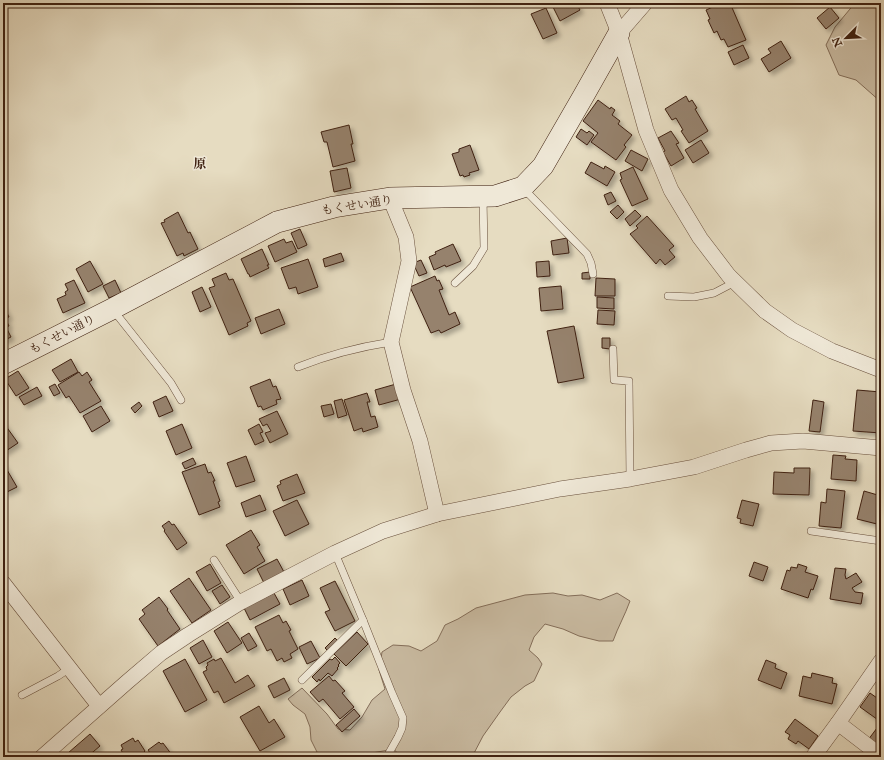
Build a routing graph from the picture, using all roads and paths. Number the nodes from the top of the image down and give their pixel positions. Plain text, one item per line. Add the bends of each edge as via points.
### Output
1 (607, 3) edge
2 (645, 3) edge
3 (619, 33) junction
4 (523, 187) junction
5 (483, 197) junction
6 (390, 198) junction
7 (593, 274) dead end
8 (735, 282) junction
9 (455, 283) dead end
10 (668, 296) dead end
11 (112, 309) junction
12 (391, 342) junction
13 (612, 349) dead end
14 (3, 364) edge
15 (298, 367) dead end
16 (881, 370) edge
17 (181, 400) dead end
18 (881, 448) edge
19 (630, 479) junction
20 (437, 514) junction
21 (811, 531) dead end
22 (881, 541) edge
23 (335, 553) junction
24 (214, 560) dead end
25 (3, 583) edge
26 (241, 602) junction
27 (363, 620) junction
28 (881, 661) edge
29 (70, 668) junction
30 (302, 680) dead end
31 (22, 695) dead end
32 (99, 706) junction
33 (838, 723) junction
34 (881, 756) edge
35 (42, 757) edge
36 (388, 757) edge
37 (813, 757) edge

1 - 3 street
2 - 3 street
3 - 4 street via 542,166
3 - 8 street via 646,130 671,190 700,238
4 - 5 street, もくせい通り
4 - 7 lane via 587,254
5 - 6 street, もくせい通り
5 - 9 lane via 484,248 473,266
6 - 11 street, もくせい通り via 334,207 277,222
6 - 12 street via 406,237 409,261
8 - 10 lane via 714,292 694,297
8 - 16 street via 765,311 792,330 832,352
11 - 14 street, もくせい通り
11 - 17 lane via 171,383
12 - 15 lane via 359,348
12 - 20 street via 420,441
13 - 19 lane via 614,380 629,381
18 - 19 street via 803,441 771,443 694,467
19 - 20 street via 560,489
20 - 23 street via 384,531
21 - 22 lane
23 - 26 street
23 - 27 lane
24 - 26 lane
25 - 29 street
26 - 32 street via 161,653
27 - 30 lane
27 - 36 lane via 403,718 402,728
28 - 33 street
29 - 31 lane
29 - 32 street
32 - 35 street
33 - 34 street
33 - 37 street

